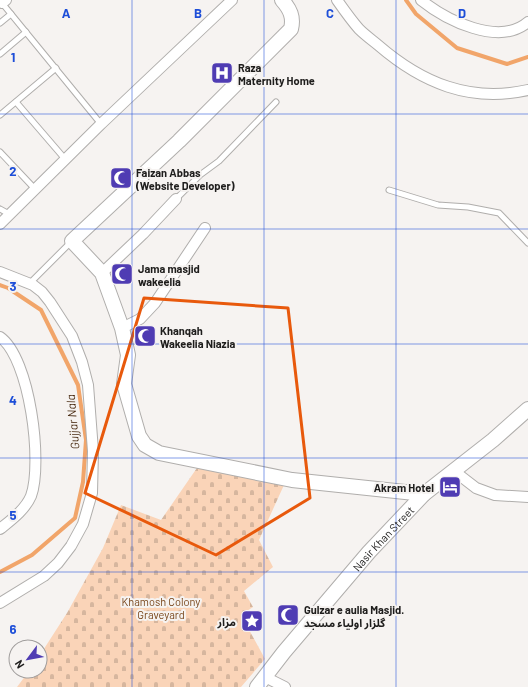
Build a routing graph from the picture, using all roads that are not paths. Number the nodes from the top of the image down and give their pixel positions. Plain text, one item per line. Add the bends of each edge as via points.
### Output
1 (232, 0) edge
2 (336, 0) edge
3 (421, 0) edge
4 (4, 1) edge
5 (286, 2) edge
6 (11, 14) junction
7 (528, 22) edge
8 (0, 23) edge
9 (26, 32) junction
10 (0, 54) edge
11 (56, 68) junction
12 (528, 90) edge
13 (16, 102) junction
14 (276, 102) dead end
15 (0, 115) edge
16 (101, 124) junction
17 (0, 152) edge
18 (65, 159) junction
19 (35, 189) junction
20 (389, 190) dead end
21 (176, 199) joint
22 (0, 209) edge
23 (10, 214) junction
24 (0, 224) edge
25 (205, 228) dead end
26 (72, 241) junction
27 (528, 243) edge
28 (0, 272) edge
29 (102, 273) junction
30 (29, 284) junction
31 (122, 328) junction
32 (0, 337) edge
33 (528, 409) edge
34 (454, 471) junction
35 (424, 494) junction
36 (528, 497) edge
37 (0, 529) edge
38 (0, 603) edge
39 (261, 682) edge
40 (284, 687) edge

1 - 16 street
2 - 12 street via 360,30 392,58 432,81 458,90 492,94
3 - 7 street via 451,20 472,28 509,31
4 - 6 lane
5 - 26 street via 293,20 291,29 179,141
6 - 8 lane
6 - 9 lane
9 - 10 lane
9 - 11 lane
11 - 13 lane
11 - 16 lane
13 - 15 lane
13 - 18 lane
14 - 21 lane via 219,161 200,175
16 - 18 street
17 - 19 lane
18 - 19 street
19 - 23 street
20 - 27 lane via 438,205 500,213
21 - 29 street
22 - 23 lane
23 - 24 street
25 - 31 street via 155,303 140,319
26 - 29 street
26 - 30 lane
28 - 30 street
29 - 31 street
30 - 38 street via 42,292 50,302 72,336 82,362 88,385 93,451 92,493 83,524 58,563 44,576
31 - 35 street via 128,355 124,384 139,436 152,450 292,480
32 - 37 street via 12,350 19,363 32,416 36,460 30,497 19,512
33 - 34 street, Nasir Khan Street
34 - 35 street, Nasir Khan Street
34 - 36 street via 476,488 495,495
35 - 39 street, Nasir Khan Street via 369,552
39 - 40 street

